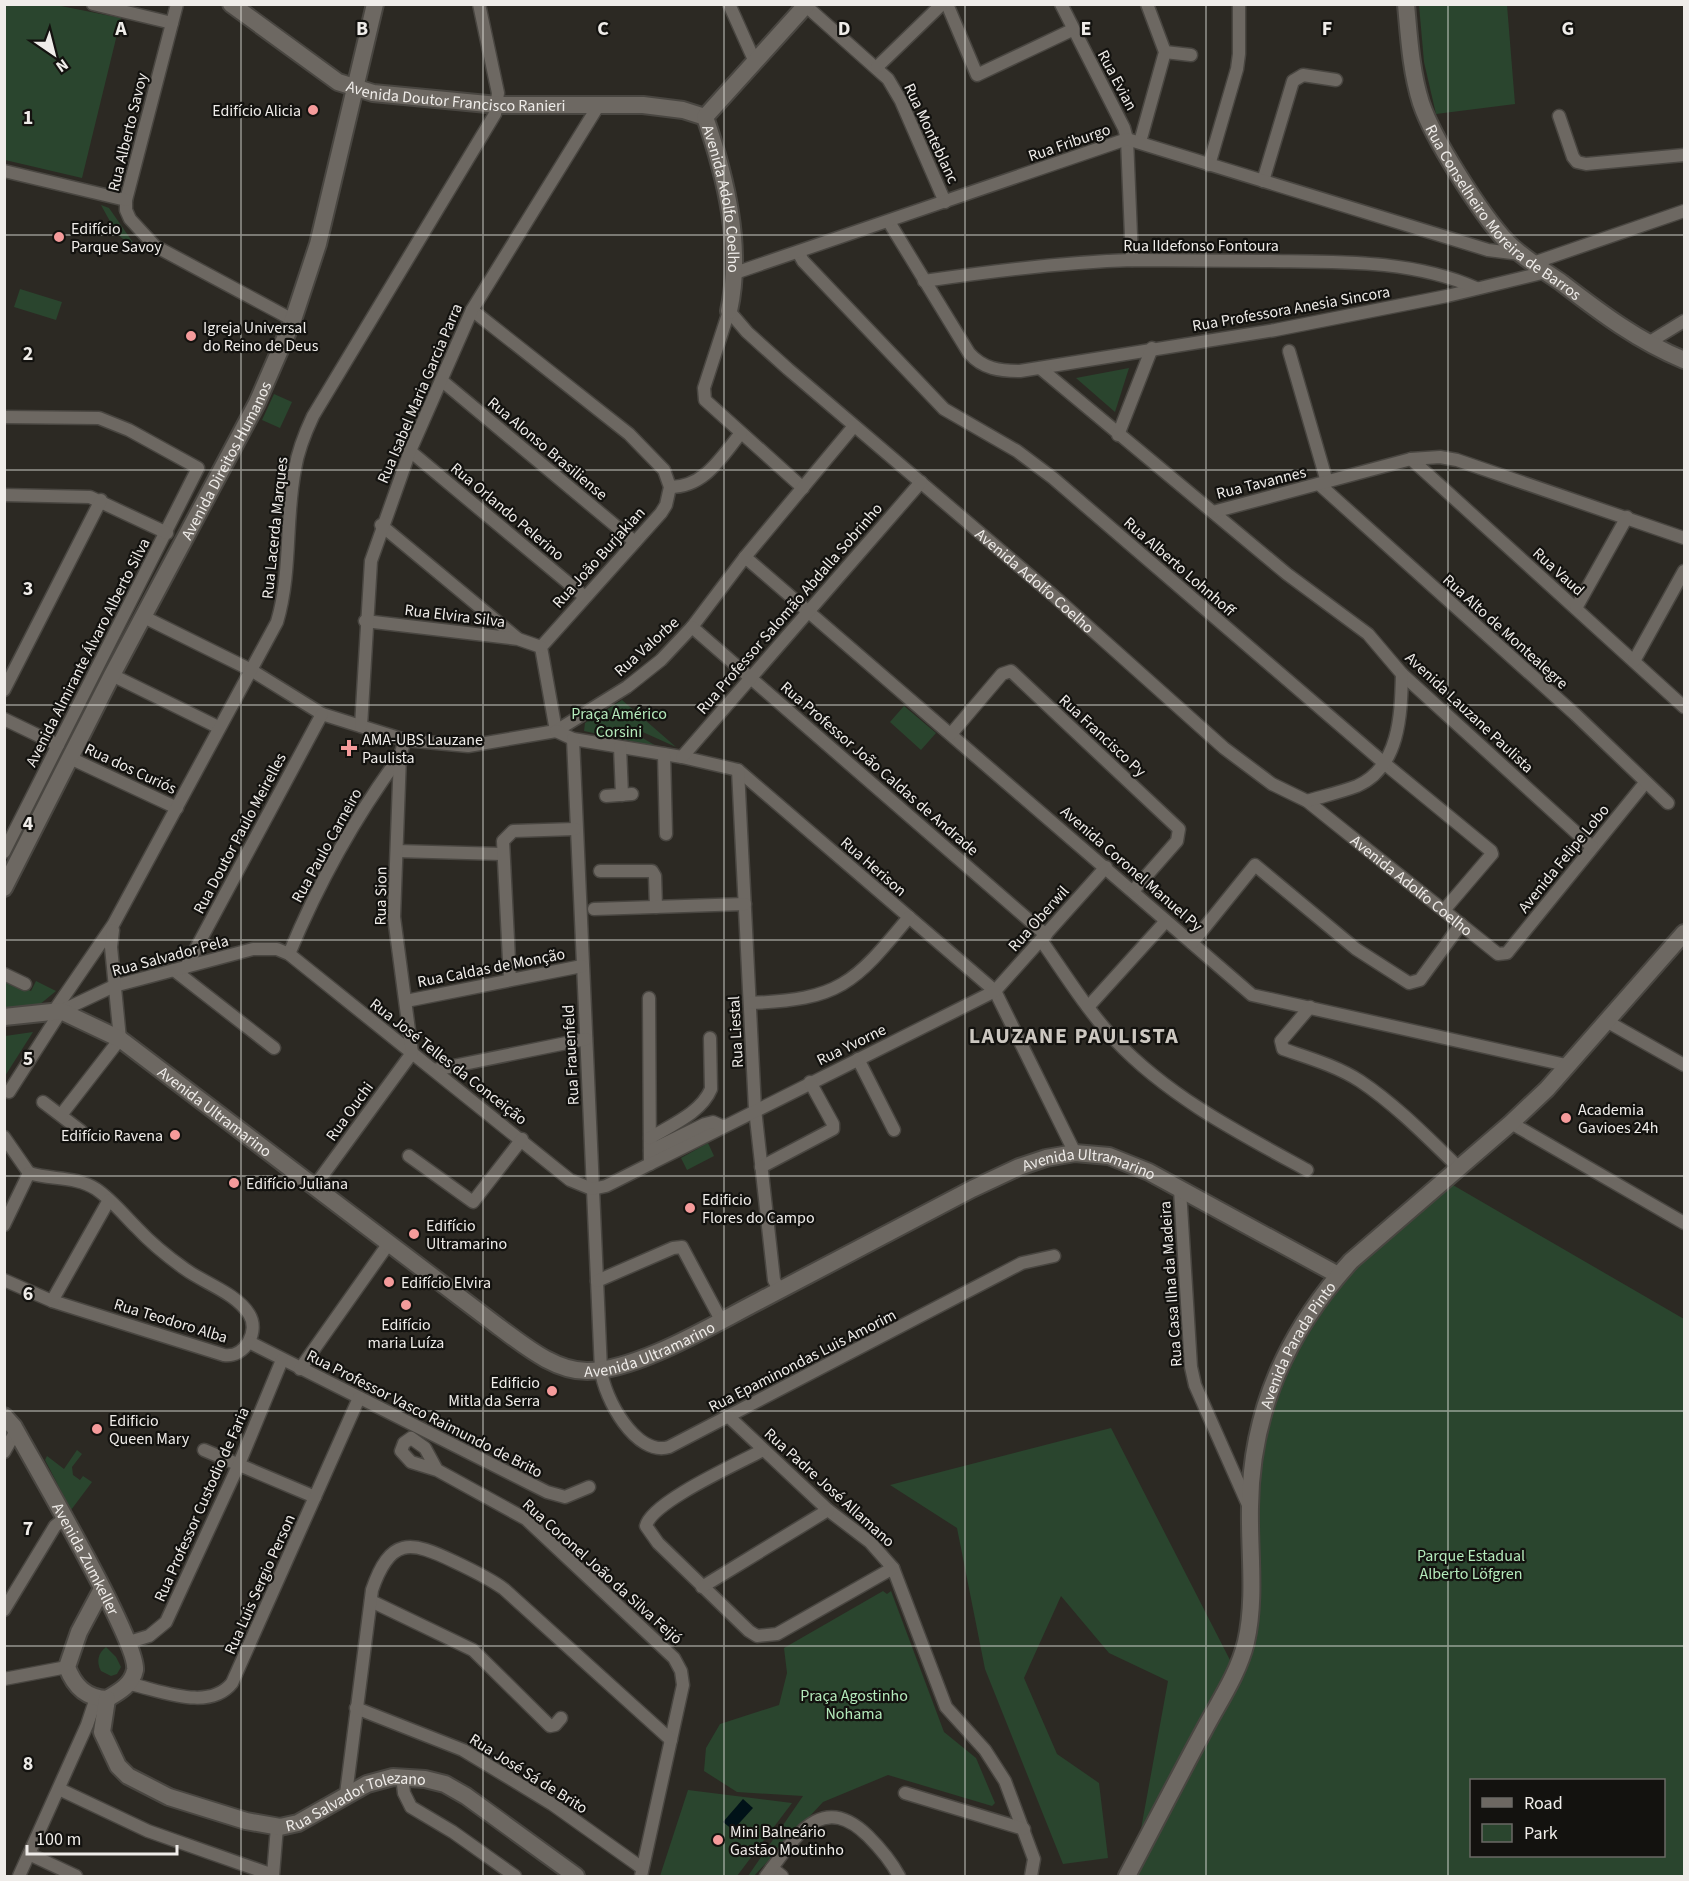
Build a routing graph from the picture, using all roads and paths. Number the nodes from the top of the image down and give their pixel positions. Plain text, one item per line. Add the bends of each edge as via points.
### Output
1 (93, 4) edge
2 (177, 4) edge
3 (231, 4) edge
4 (375, 4) edge
5 (479, 4) edge
6 (729, 4) edge
7 (942, 4) edge
8 (947, 4) edge
9 (1061, 4) edge
10 (1148, 4) edge
11 (1239, 4) edge
12 (1406, 4) edge
13 (807, 5) edge
14 (172, 22) junction
15 (1072, 30) junction
16 (1165, 52) junction
17 (1191, 55) dead end
18 (755, 62) junction
19 (877, 67) junction
20 (1336, 80) dead end
21 (355, 89) junction
22 (600, 104) junction
23 (498, 105) junction
24 (1560, 116) dead end
25 (705, 117) junction
26 (1134, 140) junction
27 (1684, 155) edge
28 (1209, 165) junction
29 (4, 171) edge
30 (1263, 181) junction
31 (126, 200) junction
32 (945, 202) junction
33 (1684, 211) edge
34 (889, 222) junction
35 (798, 252) junction
36 (1132, 260) junction
37 (1533, 263) junction
38 (735, 273) junction
39 (924, 281) junction
40 (1476, 288) junction
41 (472, 310) junction
42 (727, 319) junction
43 (293, 320) junction
44 (1684, 321) edge
45 (1648, 343) junction
46 (1152, 348) junction
47 (1289, 351) dead end
48 (1684, 360) edge
49 (1040, 368) junction
50 (441, 381) junction
51 (4, 417) edge
52 (854, 426) junction
53 (741, 433) junction
54 (1118, 435) junction
55 (410, 451) junction
56 (1411, 459) junction
57 (921, 482) junction
58 (1324, 484) junction
59 (670, 487) junction
60 (803, 488) junction
61 (6, 498) edge
62 (101, 500) junction
63 (1213, 512) junction
64 (1627, 517) junction
65 (381, 525) junction
66 (167, 533) junction
67 (1684, 538) edge
68 (635, 542) junction
69 (745, 557) junction
70 (1684, 571) edge
71 (585, 597) junction
72 (1575, 608) junction
73 (808, 610) junction
74 (144, 617) junction
75 (365, 621) junction
76 (692, 627) junction
77 (518, 639) junction
78 (541, 647) junction
79 (1634, 661) junction
80 (251, 670) junction
81 (1402, 674) junction
82 (112, 675) junction
83 (750, 677) junction
84 (4, 690) edge
85 (1684, 707) edge
86 (322, 714) junction
87 (4, 719) edge
88 (361, 726) junction
89 (219, 727) junction
90 (556, 731) junction
91 (951, 734) junction
92 (573, 739) junction
93 (405, 740) junction
94 (58, 746) junction
95 (620, 747) junction
96 (664, 754) junction
97 (400, 756) junction
98 (682, 757) junction
99 (70, 758) junction
100 (1384, 763) junction
101 (738, 770) junction
102 (1645, 783) junction
103 (606, 796) dead end
104 (1307, 801) junction
105 (1668, 803) dead end
106 (177, 808) junction
107 (575, 829) junction
108 (666, 834) dead end
109 (1592, 847) junction
110 (397, 851) junction
111 (4, 852) edge
112 (502, 854) junction
113 (1106, 867) junction
114 (600, 871) dead end
115 (4, 888) edge
116 (1133, 891) junction
117 (745, 904) junction
118 (656, 907) junction
119 (594, 909) dead end
120 (1445, 909) junction
121 (909, 917) junction
122 (1166, 921) junction
123 (1461, 924) junction
124 (113, 925) junction
125 (1684, 933) edge
126 (1044, 938) junction
127 (1192, 944) junction
128 (1507, 953) joint
129 (290, 954) junction
130 (582, 966) junction
131 (180, 969) junction
132 (4, 974) edge
133 (510, 980) junction
134 (25, 984) dead end
135 (114, 986) junction
136 (995, 992) junction
137 (649, 998) dead end
138 (406, 1001) junction
139 (750, 1003) junction
140 (1088, 1007) junction
141 (1310, 1007) junction
142 (58, 1011) junction
143 (4, 1017) edge
144 (1608, 1022) junction
145 (710, 1038) dead end
146 (120, 1039) junction
147 (586, 1039) junction
148 (274, 1048) dead end
149 (412, 1053) junction
150 (858, 1059) junction
151 (1566, 1065) junction
152 (1684, 1065) edge
153 (434, 1070) junction
154 (810, 1082) junction
155 (9, 1092) dead end
156 (44, 1102) dead end
157 (755, 1109) junction
158 (61, 1114) junction
159 (1511, 1123) junction
160 (722, 1126) junction
161 (894, 1130) dead end
162 (81, 1131) dead end
163 (4, 1137) edge
164 (522, 1139) junction
165 (650, 1144) junction
166 (1075, 1153) junction
167 (409, 1156) dead end
168 (650, 1164) junction
169 (761, 1167) junction
170 (1458, 1167) junction
171 (1307, 1170) dead end
172 (29, 1173) junction
173 (314, 1187) junction
174 (592, 1189) junction
175 (1180, 1190) junction
176 (109, 1200) junction
177 (1684, 1223) edge
178 (4, 1224) edge
179 (389, 1243) junction
180 (1054, 1256) dead end
181 (1338, 1275) junction
182 (4, 1280) edge
183 (597, 1281) junction
184 (779, 1290) junction
185 (51, 1300) junction
186 (721, 1320) junction
187 (249, 1342) junction
188 (282, 1360) junction
189 (300, 1369) junction
190 (601, 1370) junction
191 (359, 1398) junction
192 (4, 1416) edge
193 (728, 1416) junction
194 (16, 1431) junction
195 (204, 1450) dead end
196 (763, 1450) junction
197 (4, 1452) edge
198 (239, 1464) junction
199 (437, 1470) dead end
200 (589, 1487) dead end
201 (315, 1497) junction
202 (1250, 1509) junction
203 (828, 1510) junction
204 (64, 1519) junction
205 (893, 1568) junction
206 (702, 1587) junction
207 (102, 1588) junction
208 (371, 1601) junction
209 (4, 1610) edge
210 (129, 1642) junction
211 (67, 1666) junction
212 (4, 1679) edge
213 (130, 1684) junction
214 (101, 1698) junction
215 (356, 1708) junction
216 (561, 1718) dead end
217 (671, 1740) junction
218 (402, 1776) junction
219 (59, 1789) junction
220 (905, 1793) dead end
221 (346, 1794) junction
222 (277, 1827) junction
223 (1024, 1829) junction
224 (29, 1854) junction
225 (642, 1872) edge
226 (769, 1872) edge
227 (19, 1876) edge
228 (76, 1876) edge
229 (273, 1876) edge
230 (515, 1876) edge
231 (576, 1876) edge
232 (782, 1876) edge
233 (899, 1876) edge
234 (1031, 1876) edge
235 (1127, 1876) edge

1 - 14 street
2 - 14 street, Rua Alberto Savoy
3 - 21 street, Avenida Doutor Francisco Ranieri via 338,82
4 - 21 street, Avenida Direitos Humanos
5 - 23 street
6 - 18 street
7 - 19 street
8 - 15 street via 977,75
9 - 15 street, Rua Evian
10 - 16 street
11 - 28 street via 1237,69
12 - 37 street, Rua Conselheiro Moreira de Barros via 1413,68 1427,118 1477,202 1506,240
13 - 18 street
13 - 19 street, Rua Monteblanc
14 - 31 street, Rua Alberto Savoy
15 - 26 street, Rua Evian
16 - 17 street
16 - 26 street
18 - 25 street
19 - 32 street, Rua Monteblanc via 901,101
20 - 30 street via 1303,75 1293,81
21 - 23 street, Avenida Doutor Francisco Ranieri via 400,98
21 - 43 street, Avenida Direitos Humanos via 318,244
22 - 23 street, Avenida Doutor Francisco Ranieri
22 - 25 street, Avenida Doutor Francisco Ranieri via 662,106
22 - 41 street, Rua Isabel Maria Garcia Parra
23 - 80 street, Rua Lacerda Marques via 305,434 294,470 284,599 277,622
24 - 27 street via 1577,162
25 - 38 street, Avenida Adolfo Coelho via 728,200
26 - 28 street
26 - 32 street, Rua Friburgo
26 - 36 street
28 - 30 street
29 - 31 street
30 - 37 street
31 - 43 street, Rua Alberto Savoy via 130,219 155,246
32 - 34 street, Rua Friburgo
33 - 37 street, Rua Professora Anesia Sincora
34 - 35 street, Rua Friburgo
34 - 39 street
35 - 38 street, Rua Friburgo
35 - 100 street, Rua Alberto Lohnhoff via 944,409 1017,451 1053,478
36 - 39 street, Rua Ildefonso Fontoura
36 - 40 street, Rua Ildefonso Fontoura via 1386,265 1457,280
37 - 40 street, Rua Professora Anesia Sincora
37 - 45 street, Rua Conselheiro Moreira de Barros
38 - 42 street, Avenida Adolfo Coelho
39 - 49 street via 976,361 1003,371
40 - 46 street, Rua Professora Anesia Sincora via 1275,330
41 - 50 street, Rua Isabel Maria Garcia Parra
41 - 59 street via 629,434 664,470
42 - 52 street, Avenida Adolfo Coelho via 741,326
42 - 53 street via 704,388 705,400
43 - 74 street, Avenida Direitos Humanos via 257,403
44 - 45 street
45 - 48 street, Rua Conselheiro Moreira de Barros
46 - 49 street, Rua Professora Anesia Sincora
46 - 54 street
47 - 58 street
49 - 54 street, Rua Tavannes
50 - 55 street, Rua Isabel Maria Garcia Parra
50 - 68 street, Rua Alonso Brasiliense
51 - 66 street, Avenida Almirante Álvaro Alberto Silva via 99,418 198,468
52 - 57 street, Avenida Adolfo Coelho
52 - 60 street, Rua Valorbe
53 - 59 street via 702,478 688,486
53 - 60 street
54 - 63 street, Rua Tavannes
55 - 65 street, Rua Isabel Maria Garcia Parra
55 - 71 street, Rua Orlando Pelerino
56 - 58 street, Rua Tavannes
56 - 64 street, Rua Tavannes via 1457,460
56 - 72 street, Rua Vaud
57 - 73 street, Rua Professor Salomão Abdalla Sobrinho
57 - 104 street, Avenida Adolfo Coelho via 1232,755 1272,784
58 - 63 street, Rua Tavannes
58 - 102 street, Rua Alto de Montealegre
59 - 68 street, Rua João Burjakian via 666,505
60 - 69 street, Rua Valorbe
61 - 62 street via 80,495
62 - 66 street
62 - 84 street
63 - 81 street, Avenida Lauzane Paulista via 1368,634
64 - 67 street, Rua Tavannes
64 - 72 street
65 - 75 street, Rua Isabel Maria Garcia Parra via 371,561
65 - 77 street
66 - 94 street, Avenida Almirante Álvaro Alberto Silva
68 - 71 street, Rua João Burjakian
69 - 73 street, Avenida Coronel Manuel Py
69 - 76 street, Rua Valorbe
70 - 79 street
71 - 78 street, Rua João Burjakian
72 - 79 street, Rua Vaud
73 - 83 street, Rua Professor Salomão Abdalla Sobrinho
73 - 91 street, Avenida Coronel Manuel Py
74 - 80 street, Rua Valorbe
74 - 82 street, Avenida Direitos Humanos
75 - 77 street, Rua Elvira Silva
75 - 88 street, Rua Isabel Maria Garcia Parra
76 - 83 street, Rua Professor João Caldas de Andrade
76 - 90 street, Rua Valorbe via 641,677
77 - 78 street, Rua Elvira Silva
78 - 90 street
79 - 85 street, Rua Vaud
80 - 86 street, Rua Valorbe
80 - 89 street, Rua Lacerda Marques
81 - 100 street via 1397,731
81 - 109 street, Avenida Lauzane Paulista
82 - 89 street
82 - 99 street, Avenida Direitos Humanos
83 - 98 street, Rua Professor Salomão Abdalla Sobrinho
83 - 126 street, Rua Professor João Caldas de Andrade
86 - 88 street, Rua Valorbe
86 - 131 street, Rua Doutor Paulo Meirelles
87 - 94 street
88 - 93 street, Rua Valorbe
89 - 106 street, Rua Lacerda Marques
90 - 92 street, Rua Herison
90 - 93 street, Rua Valorbe via 468,746
91 - 113 street, Avenida Coronel Manuel Py
91 - 116 street, Rua Francisco Py via 1002,674 1011,671 1179,829 1177,841
92 - 95 street, Rua Herison
92 - 107 street, Rua Frauenfeld
93 - 97 street, Rua Sion
94 - 111 street, Avenida Almirante Álvaro Alberto Silva
95 - 96 street, Rua Herison
95 - 103 street via 627,795
96 - 98 street, Rua Herison
96 - 108 street
97 - 110 street, Rua Sion
97 - 129 street, Rua Paulo Carneiro via 325,876
98 - 101 street, Rua Herison
99 - 106 street, Rua dos Curiós
99 - 115 street, Avenida Direitos Humanos
100 - 104 street via 1359,785
100 - 120 street, Rua Alberto Lohnhoff via 1492,852
101 - 117 street, Rua Liestal
101 - 121 street, Rua Herison
102 - 105 street, Rua Alto de Montealegre
102 - 109 street, Avenida Felipe Lobo
104 - 120 street, Avenida Adolfo Coelho
106 - 124 street, Rua Lacerda Marques
107 - 112 street via 513,831 503,841
107 - 130 street, Rua Frauenfeld
109 - 128 street, Avenida Felipe Lobo
110 - 112 street
110 - 138 street, Rua Sion via 394,917
112 - 133 street
113 - 116 street, Avenida Coronel Manuel Py
113 - 126 street, Rua Oberwil
114 - 118 street via 652,871 656,876
116 - 122 street, Avenida Coronel Manuel Py
117 - 118 street
117 - 139 street, Rua Liestal
118 - 119 street
120 - 123 street, Avenida Adolfo Coelho
121 - 136 street, Rua Herison
121 - 139 street via 873,961 850,980 814,998
122 - 127 street, Avenida Coronel Manuel Py
122 - 140 street
123 - 127 street via 1420,980 1409,983 1356,949 1255,865
123 - 128 street, Avenida Adolfo Coelho via 1498,954
124 - 135 street, Rua Lacerda Marques
124 - 142 street, Rua Lacerda Marques
125 - 144 street, Avenida Parada Pinto
126 - 136 street, Rua Oberwil
126 - 140 street, Rua Professor João Caldas de Andrade
127 - 141 street, Avenida Coronel Manuel Py via 1252,995
129 - 131 street, Rua Salvador Pela via 277,949 253,949
129 - 149 street, Rua José Telles da Conceição
130 - 133 street, Rua Caldas de Monção
130 - 147 street, Rua Frauenfeld
131 - 135 street, Rua Salvador Pela
131 - 148 street
132 - 134 street
133 - 138 street, Rua Caldas de Monção
135 - 142 street, Rua Salvador Pela
135 - 146 street, Rua Lacerda Marques
136 - 150 street, Rua Yvorne
136 - 166 street, Rua Herison
137 - 165 street
138 - 149 street, Rua Sion
139 - 157 street, Rua Liestal
140 - 171 street, Rua Professor João Caldas de Andrade via 1140,1064 1193,1105
141 - 151 street, Avenida Coronel Manuel Py
141 - 170 street via 1281,1041 1283,1048 1358,1080 1408,1119
142 - 143 street
142 - 146 street, Avenida Ultramarino
142 - 155 street, Rua Lacerda Marques
144 - 151 street, Avenida Parada Pinto
144 - 152 street
145 - 165 street via 711,1089 704,1102
146 - 158 street
146 - 173 street, Avenida Ultramarino
147 - 153 street
147 - 174 street, Rua Frauenfeld
149 - 153 street, Rua José Telles da Conceição
149 - 173 street, Rua Ouchi
150 - 154 street, Rua Yvorne
150 - 161 street
151 - 159 street, Avenida Parada Pinto
153 - 164 street, Rua José Telles da Conceição
154 - 157 street, Rua Yvorne
154 - 169 street via 833,1129
156 - 158 street
157 - 160 street, Rua Yvorne
157 - 169 street, Rua Liestal
158 - 162 street
159 - 170 street, Avenida Parada Pinto
159 - 177 street
160 - 165 street, Rua Yvorne via 713,1122
160 - 168 street, Rua Yvorne
163 - 172 street
164 - 167 street via 473,1202
164 - 174 street, Rua José Telles da Conceição via 570,1180
165 - 168 street
166 - 175 street, Avenida Ultramarino via 1117,1159
166 - 184 street, Avenida Ultramarino via 1019,1167
168 - 174 street, Rua Yvorne
169 - 184 street, Rua Liestal via 774,1280
170 - 181 street, Avenida Parada Pinto via 1365,1246
172 - 176 street, Rua Teodoro Alba via 89,1185
172 - 178 street
173 - 179 street, Avenida Ultramarino
174 - 183 street, Rua Frauenfeld
175 - 181 street, Avenida Ultramarino
175 - 202 street, Rua Casa Ilha da Madeira via 1193,1376
176 - 185 street
176 - 187 street, Rua Teodoro Alba via 182,1267 245,1309 252,1321
179 - 189 street
179 - 190 street, Avenida Ultramarino via 557,1365
180 - 193 street, Rua Epaminondas Luis Amorim via 1022,1263
181 - 202 street, Avenida Parada Pinto via 1286,1355 1267,1395 1253,1461
182 - 185 street, Rua Teodoro Alba
183 - 186 street via 679,1247 686,1251
183 - 190 street, Rua Frauenfeld
184 - 186 street, Avenida Ultramarino
185 - 187 street, Rua Teodoro Alba via 227,1355 237,1353
186 - 190 street, Avenida Ultramarino via 656,1351
187 - 188 street, Rua Professor Vasco Raimundo de Brito
188 - 189 street, Rua Professor Vasco Raimundo de Brito
188 - 198 street, Rua Professor Custodio de Faria
189 - 191 street, Rua Professor Vasco Raimundo de Brito
190 - 193 street, Rua Epaminondas Luis Amorim via 611,1402 642,1443 653,1449 669,1447
191 - 200 street, Rua Professor Vasco Raimundo de Brito via 556,1496 573,1496
191 - 201 street, Rua Luis Sergio Person
192 - 194 street, Avenida Zumkeller
193 - 196 street, Rua Padre José Allamano
194 - 197 street
194 - 204 street, Avenida Zumkeller
195 - 198 street
196 - 203 street, Rua Padre José Allamano
196 - 206 street via 668,1501 648,1518 646,1526 650,1532
198 - 201 street
198 - 210 street, Rua Professor Custodio de Faria via 166,1622 149,1636
199 - 217 street, Rua Coronel João da Silva Feijó via 526,1519 674,1658 683,1685
201 - 213 street, Rua Luis Sergio Person via 228,1687 208,1698
202 - 235 street, Avenida Parada Pinto via 1250,1602 1238,1664
203 - 205 street, Rua Padre José Allamano via 870,1542
203 - 206 street
204 - 207 street, Avenida Zumkeller
204 - 209 street via 55,1526
205 - 206 street via 767,1637 749,1631
205 - 223 street, Rua Padre José Allamano via 946,1707 998,1767
207 - 210 street, Avenida Zumkeller
207 - 211 street
208 - 215 street
208 - 216 street via 473,1650 550,1726
208 - 217 street via 386,1560 412,1545 426,1547 490,1579 518,1600
210 - 213 street, Avenida Zumkeller via 135,1657
211 - 212 street
211 - 214 street via 80,1688
213 - 214 street
214 - 219 street
214 - 222 street, Rua Salvador Tolezano via 102,1732 118,1766 128,1776 183,1802
215 - 221 street
215 - 225 street, Rua José Sá de Brito via 463,1750 552,1804
217 - 225 street, Rua Coronel João da Silva Feijó
218 - 221 street, Rua Salvador Tolezano via 386,1777
218 - 230 street via 411,1807
218 - 231 street, Rua Salvador Tolezano via 445,1784 466,1796
219 - 224 street
219 - 229 street via 148,1831
220 - 223 street
221 - 222 street, Rua Salvador Tolezano via 298,1823
222 - 229 street
223 - 234 street, Rua Padre José Allamano via 1034,1859
224 - 227 street
224 - 228 street
226 - 232 street
226 - 233 street via 811,1823 832,1815 846,1819 862,1831 883,1851

